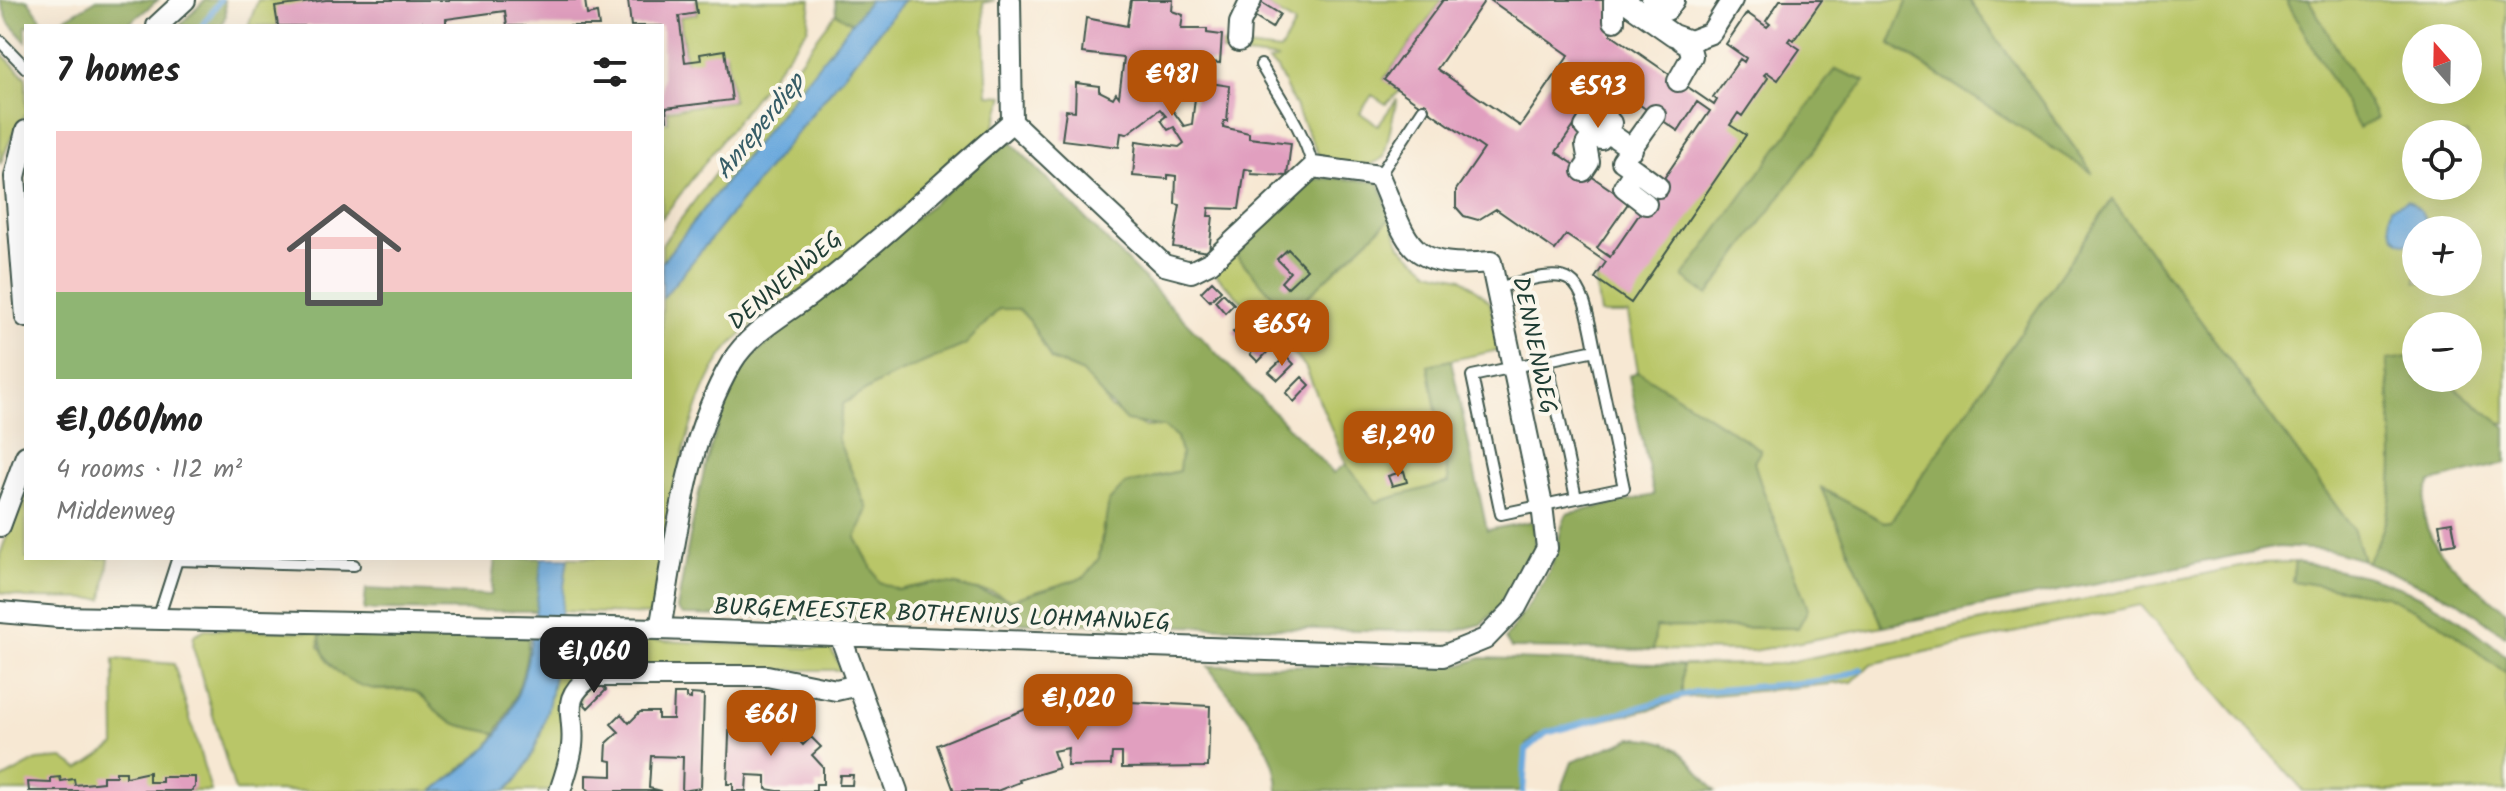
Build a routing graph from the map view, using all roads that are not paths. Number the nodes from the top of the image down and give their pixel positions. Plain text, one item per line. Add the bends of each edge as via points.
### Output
1 (185, 0) edge
2 (1010, 0) edge
3 (1251, 0) edge
4 (1614, 0) edge
5 (1674, 0) edge
6 (1732, 0) edge
7 (1641, 3) edge
8 (1614, 21) dead end
9 (159, 24) edge
10 (1681, 40) junction
11 (0, 41) edge
12 (1239, 41) dead end
13 (1261, 65) dead end
14 (24, 66) edge
15 (1678, 81) dead end
16 (1423, 109) dead end
17 (1655, 115) dead end
18 (1012, 122) junction
19 (24, 138) edge
20 (1632, 149) junction
21 (1313, 167) junction
22 (1583, 171) dead end
23 (1379, 176) junction
24 (1652, 195) dead end
25 (22, 211) edge
26 (24, 264) edge
27 (1497, 288) junction
28 (1595, 350) junction
29 (1547, 360) junction
30 (1513, 367) junction
31 (24, 461) edge
32 (1576, 498) junction
33 (1542, 505) junction
34 (0, 526) edge
35 (354, 565) dead end
36 (0, 612) edge
37 (158, 619) junction
38 (660, 629) junction
39 (841, 638) junction
40 (858, 685) junction
41 (560, 791) edge
42 (897, 791) edge

1 - 9 street
2 - 18 street
3 - 12 street via 1240,23
4 - 8 street
5 - 7 street via 1667,10
6 - 10 street via 1711,33
7 - 10 street
10 - 15 street via 1692,56
11 - 14 lane
13 - 21 lane via 1293,114
16 - 23 lane
17 - 20 street
18 - 21 street via 1164,265 1191,272 1211,262
18 - 38 street, DENNENWEG via 810,295 748,341 733,359 713,398 687,486
19 - 25 street via 16,165
20 - 22 street via 1606,111 1586,145 1589,162
20 - 24 street via 1622,161 1635,170 1624,187
21 - 23 street
23 - 27 street, DENNENWEG via 1408,242 1432,261 1452,266 1491,262
25 - 26 street
27 - 28 lane via 1561,274 1578,285 1586,302
27 - 30 street, DENNENWEG
28 - 29 lane
28 - 32 lane via 1624,488
29 - 30 lane
29 - 32 lane
30 - 33 street, DENNENWEG
30 - 33 lane via 1472,376 1501,514
31 - 34 street
32 - 33 lane
33 - 39 street, BURGEMEESTER BOTHENIUS LOHMANWEG via 1547,548 1516,607 1485,639 1443,656
35 - 37 lane via 177,560
36 - 37 street, BURGEMEESTER BOTHENIUS LOHMANWEG
37 - 38 street, BURGEMEESTER BOTHENIUS LOHMANWEG
38 - 39 street, BURGEMEESTER BOTHENIUS LOHMANWEG
39 - 40 street
40 - 41 street via 836,690 767,676 591,676 576,688 570,702 573,744
40 - 42 street

